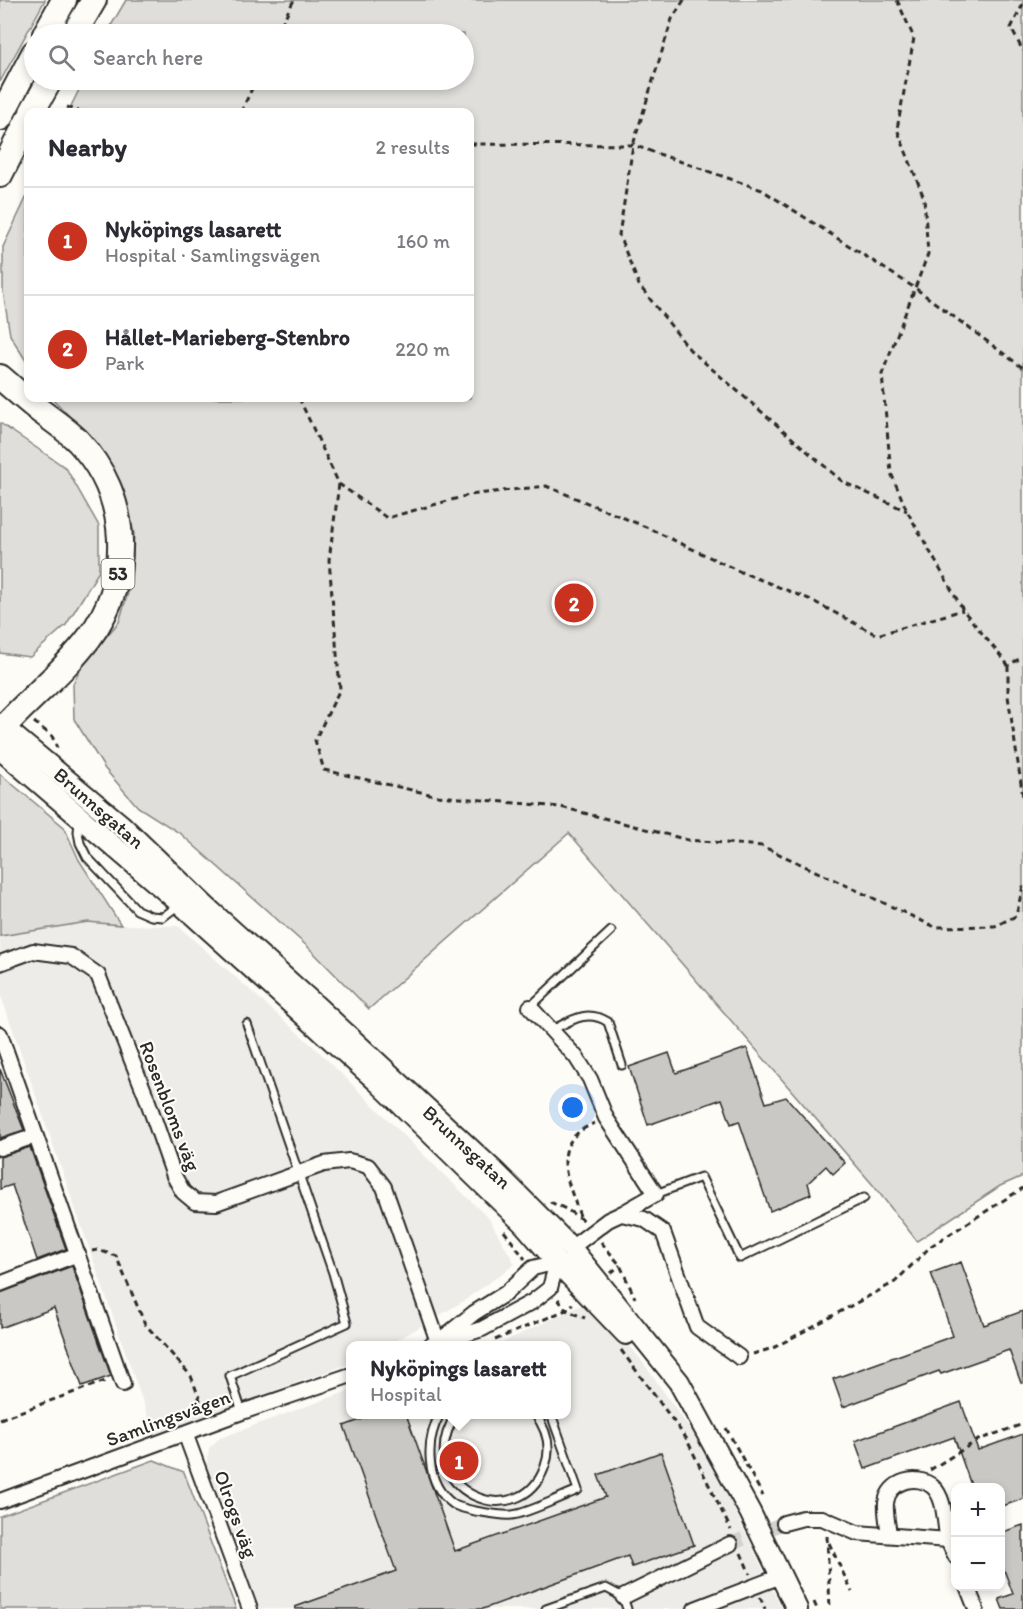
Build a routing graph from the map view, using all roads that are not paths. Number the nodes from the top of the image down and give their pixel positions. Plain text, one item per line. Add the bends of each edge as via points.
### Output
1 (64, 0) edge
2 (94, 0) edge
3 (51, 24) edge
4 (80, 24) edge
5 (24, 72) edge
6 (44, 90) edge
7 (34, 108) edge
8 (0, 118) edge
9 (24, 128) edge
10 (1, 175) edge
11 (0, 377) edge
12 (24, 397) edge
13 (0, 399) edge
14 (30, 402) edge
15 (39, 410) junction
16 (1, 736) edge
17 (80, 818) junction
18 (186, 898) junction
19 (611, 931) dead end
20 (0, 963) edge
21 (530, 1006) joint
22 (247, 1024) dead end
23 (552, 1030) junction
24 (0, 1034) edge
25 (622, 1065) dead end
26 (35, 1136) junction
27 (0, 1148) edge
28 (300, 1173) junction
29 (656, 1194) junction
30 (864, 1198) dead end
31 (621, 1214) junction
32 (571, 1248) junction
33 (78, 1254) junction
34 (557, 1262) junction
35 (0, 1284) edge
36 (434, 1341) edge
37 (439, 1341) edge
38 (444, 1341) edge
39 (740, 1357) road end
40 (346, 1377) edge
41 (122, 1380) road end
42 (242, 1412) junction
43 (437, 1419) edge
44 (453, 1419) edge
45 (539, 1419) edge
46 (553, 1419) edge
47 (705, 1432) junction
48 (185, 1433) junction
49 (0, 1501) edge
50 (784, 1523) tunnel mouth
51 (889, 1535) junction
52 (948, 1540) junction
53 (734, 1542) tunnel mouth
54 (951, 1546) edge
55 (781, 1576) junction
56 (969, 1591) edge
57 (625, 1603) edge
58 (250, 1609) edge
59 (546, 1609) edge
60 (695, 1609) edge
61 (797, 1609) edge
62 (976, 1609) edge

1 - 3 highway
2 - 4 highway
5 - 8 highway
6 - 7 highway
9 - 10 highway
11 - 12 highway
13 - 15 highway, 53
14 - 15 highway
15 - 16 highway, 53 via 79,443 105,478 121,535 119,571 109,604 89,638
16 - 17 main road, Brunnsgatan
16 - 18 main road, Brunnsgatan via 121,825
17 - 18 main road, Brunnsgatan
17 - 18 lane, Brunnsgatan via 78,832 87,857 137,910 163,917
18 - 32 main road, Brunnsgatan via 476,1155
18 - 34 main road, Brunnsgatan via 524,1224
19 - 21 lane
20 - 28 street, Rosenbloms väg via 33,951 71,956 98,975 174,1176 183,1192 195,1202 216,1203
21 - 23 street
22 - 28 lane
23 - 25 lane via 588,1015 598,1016 608,1022
23 - 29 street via 590,1079 606,1118
24 - 26 street
26 - 27 street
26 - 33 street
28 - 36 street, Rosenbloms väg via 324,1164 349,1161 368,1166 384,1187
28 - 42 lane via 347,1323 230,1376
29 - 30 lane via 701,1177 740,1258
29 - 31 street
31 - 32 street
31 - 39 street via 644,1220 663,1232 697,1327
32 - 34 main road
32 - 47 main road, Brunnsgatan via 679,1382
33 - 35 street
33 - 41 street
34 - 37 street via 533,1268 506,1293
34 - 38 street via 550,1288 532,1302 482,1329
34 - 47 main road, Brunnsgatan via 620,1327
40 - 42 street, Samlingsvägen
42 - 48 street, Samlingsvägen
43 - 46 lane via 430,1466 438,1487 454,1505 495,1515 515,1515 578,1490
44 - 45 lane via 443,1446 453,1480 466,1493 501,1502 518,1497 542,1474 548,1442
47 - 55 main road, Brunnsgatan
48 - 49 street, Samlingsvägen
48 - 58 street, Olrogs väg
50 - 51 street via 822,1518 857,1533
51 - 52 street
51 - 52 street via 886,1502 892,1488 920,1479 934,1487 944,1510
52 - 54 street
53 - 57 street
55 - 60 street
55 - 61 main road, Brunnsgatan
56 - 62 street
57 - 59 lane via 606,1588

